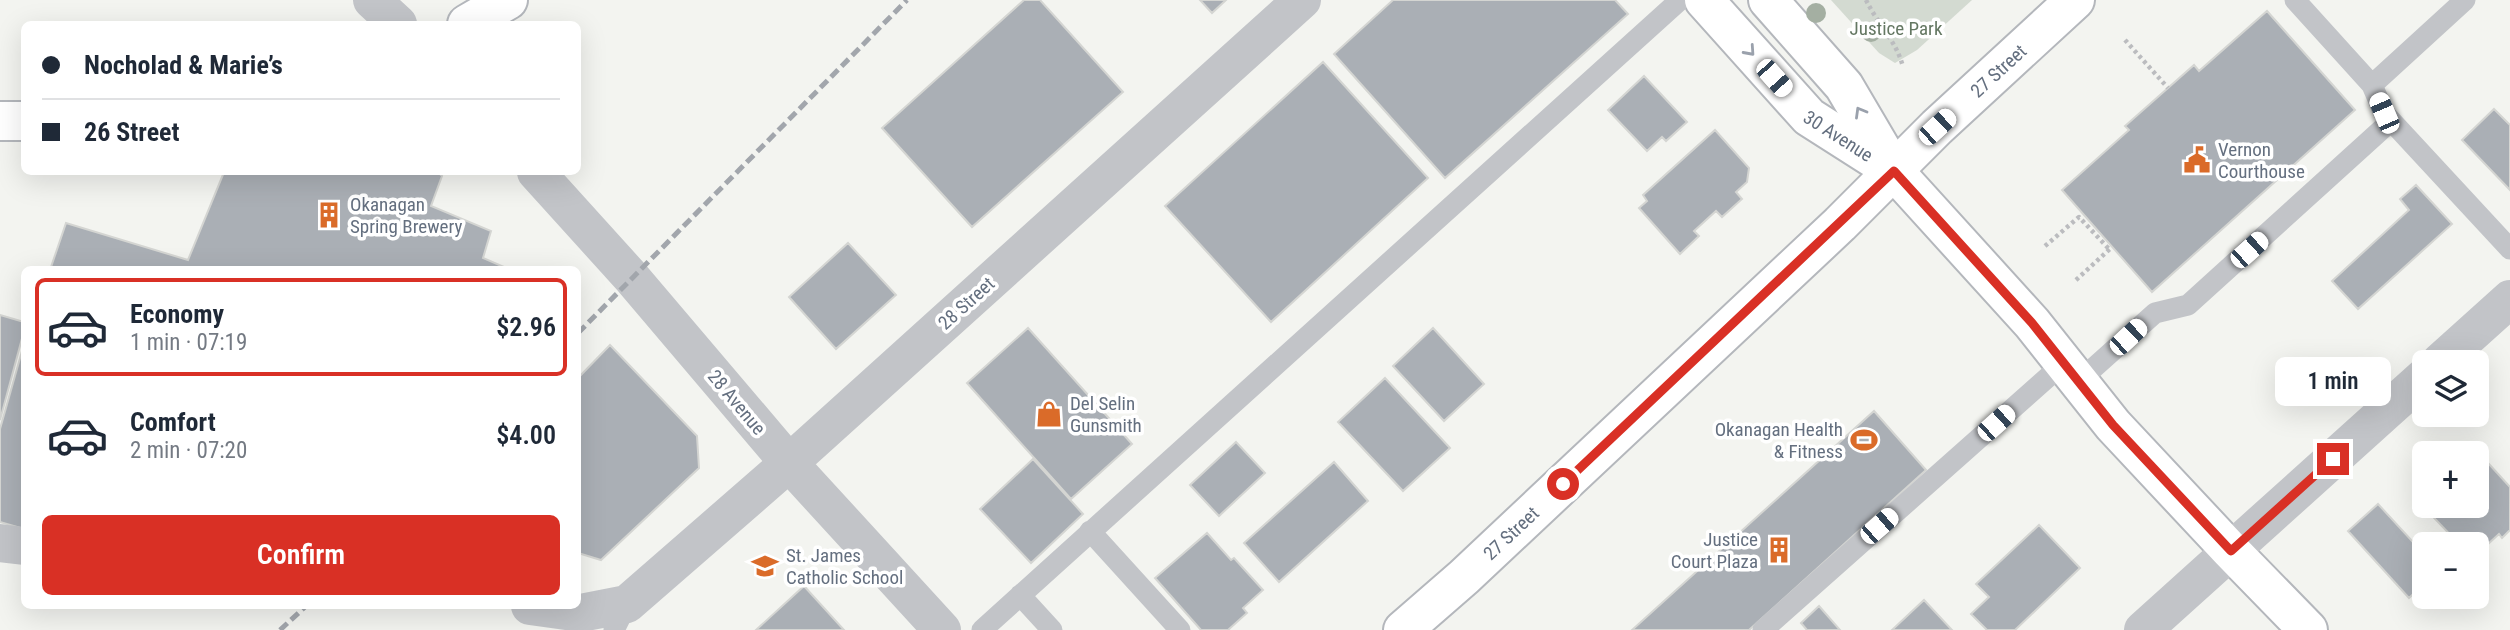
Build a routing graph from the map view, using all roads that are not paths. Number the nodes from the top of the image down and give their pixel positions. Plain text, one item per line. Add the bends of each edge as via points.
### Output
1 (372, 0) edge
2 (508, 0) edge
3 (1303, 0) edge
4 (1680, 0) edge
5 (1704, 0) edge
6 (1768, 0) edge
7 (2075, 0) edge
8 (2295, 0) edge
9 (2465, 0) edge
10 (395, 21) edge
11 (472, 21) edge
12 (2372, 85) junction
13 (0, 121) edge
14 (21, 121) edge
15 (2391, 121) junction
16 (1894, 171) junction
17 (539, 175) edge
18 (2510, 249) edge
19 (2510, 299) edge
20 (2453, 350) edge
21 (2072, 372) junction
22 (2412, 388) edge
23 (789, 463) junction
24 (1090, 531) junction
25 (0, 543) edge
26 (21, 546) edge
27 (2231, 551) junction
28 (1020, 595) junction
29 (552, 609) edge
30 (620, 617) edge
31 (942, 630) edge
32 (982, 630) edge
33 (1052, 630) edge
34 (1180, 630) edge
35 (1403, 630) edge
36 (1763, 630) edge
37 (2143, 630) edge
38 (2308, 630) edge

1 - 10 street
2 - 11 street
3 - 23 street, 28 Street
4 - 24 lane
5 -> 16 street, 30 Avenue via 1810,117
16 -> 6 street, 30 Avenue via 1844,86
7 - 16 street, 27 Street
8 - 12 lane
9 - 12 lane
12 - 15 lane
13 - 14 street
15 - 18 lane
15 - 21 lane via 2188,305 2155,313
16 - 21 street, 30 Avenue
16 - 35 street, 27 Street
17 - 23 street, 28 Avenue
19 - 20 street
21 - 27 street, 30 Avenue via 2113,425
21 - 36 lane
22 - 27 street
23 - 30 street, 28 Street
23 - 31 street, 28 Avenue
24 - 28 lane
24 - 34 lane
25 - 26 street
27 - 37 street
27 - 38 street, 30 Avenue
28 - 32 lane
28 - 33 lane
29 - 30 street

